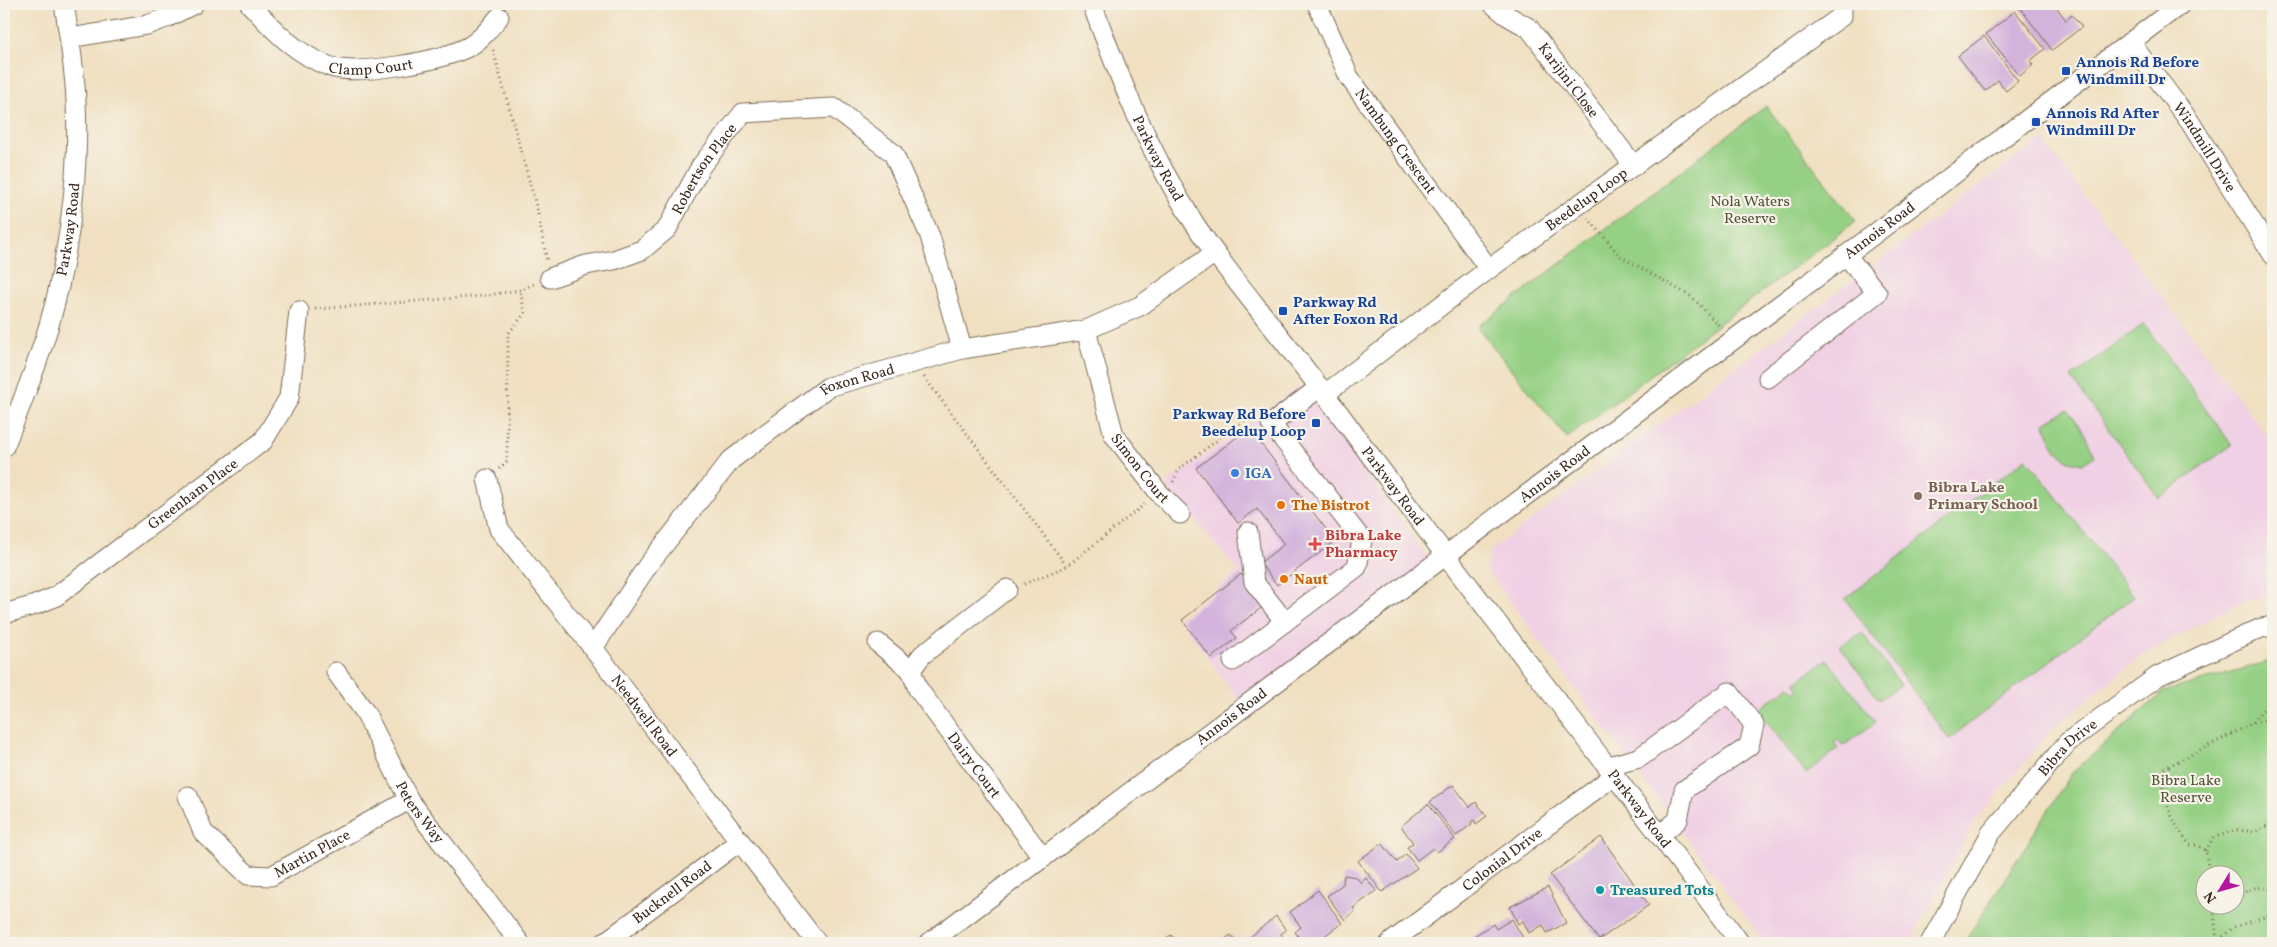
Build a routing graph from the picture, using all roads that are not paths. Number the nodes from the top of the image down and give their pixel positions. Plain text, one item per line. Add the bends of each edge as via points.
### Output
1 (64, 4) edge
2 (194, 4) edge
3 (250, 4) edge
4 (1092, 4) edge
5 (1317, 4) edge
6 (1493, 4) edge
7 (1842, 4) edge
8 (2181, 4) edge
9 (499, 17) dead end
10 (70, 38) junction
11 (2130, 42) junction
12 (1634, 166) junction
13 (1214, 253) junction
14 (1846, 255) junction
15 (2273, 255) edge
16 (1489, 269) junction
17 (550, 278) road end
18 (299, 311) road end
19 (1086, 330) junction
20 (962, 349) junction
21 (1768, 378) dead end
22 (1322, 391) junction
23 (4, 447) edge
24 (487, 479) road end
25 (1180, 514) dead end
26 (1248, 532) dead end
27 (1445, 556) junction
28 (1007, 589) road end
29 (4, 614) edge
30 (1285, 622) junction
31 (2273, 626) edge
32 (878, 643) dead end
33 (593, 648) junction
34 (1233, 661) dead end
35 (911, 670) junction
36 (336, 672) dead end
37 (1612, 770) junction
38 (188, 796) dead end
39 (409, 800) junction
40 (1661, 834) junction
41 (740, 841) junction
42 (1043, 858) junction
43 (520, 943) edge
44 (604, 943) edge
45 (817, 943) edge
46 (929, 943) edge
47 (1390, 943) edge
48 (1740, 943) edge
49 (1930, 943) edge

1 - 10 street, Parkway Road
2 - 10 street via 147,25
3 - 9 street, Clamp Court via 293,46 312,59 341,68 367,69 438,59 468,48
4 - 13 street, Parkway Road via 1151,145 1175,192
5 - 16 street, Nambung Crescent via 1349,77
6 - 12 street, Karijini Close via 1529,28
7 - 12 street, Beedelup Loop via 1842,16
8 - 11 street, Annois Road
10 - 23 street, Parkway Road via 76,102 69,228 59,286 45,336
11 - 14 street, Annois Road
11 - 15 street, Windmill Drive via 2190,122
12 - 16 street, Beedelup Loop
13 - 19 street, Foxon Road via 1140,306
13 - 22 street, Parkway Road
14 - 21 street via 1877,293
14 - 27 street, Annois Road
16 - 22 street, Beedelup Loop
17 - 20 street, Robertson Place via 642,250 667,229 701,166 743,114 834,108 893,153 930,236
18 - 29 street, Greenham Place via 289,398 263,440 55,597
19 - 20 street, Foxon Road
19 - 25 street, Simon Court via 1114,434
20 - 33 street, Foxon Road via 828,387 731,460 648,565
22 - 27 street, Parkway Road
22 - 30 street, Beedelup Loop via 1271,424 1362,540 1357,567
24 - 33 street, Needwell Road via 499,529
26 - 30 street via 1254,582
27 - 37 street, Parkway Road
27 - 42 street, Annois Road
28 - 35 street via 922,655
30 - 34 street
31 - 49 street, Bibra Drive via 2261,628 2158,676 2068,742 1990,833
32 - 35 street, Dairy Court
33 - 41 street, Needwell Road
35 - 42 street, Dairy Court via 918,689
36 - 39 street, Peters Way via 365,712
37 - 40 street, Parkway Road
37 - 40 street via 1640,758 1729,692 1754,725 1749,746 1684,790 1678,820
37 - 47 street, Colonial Drive
38 - 39 street, Martin Place via 203,832 248,875 263,876 271,876
39 - 43 street, Peters Way
40 - 48 street, Parkway Road
41 - 44 street, Bucknell Road
41 - 45 street, Needwell Road
42 - 46 street, Annois Road

